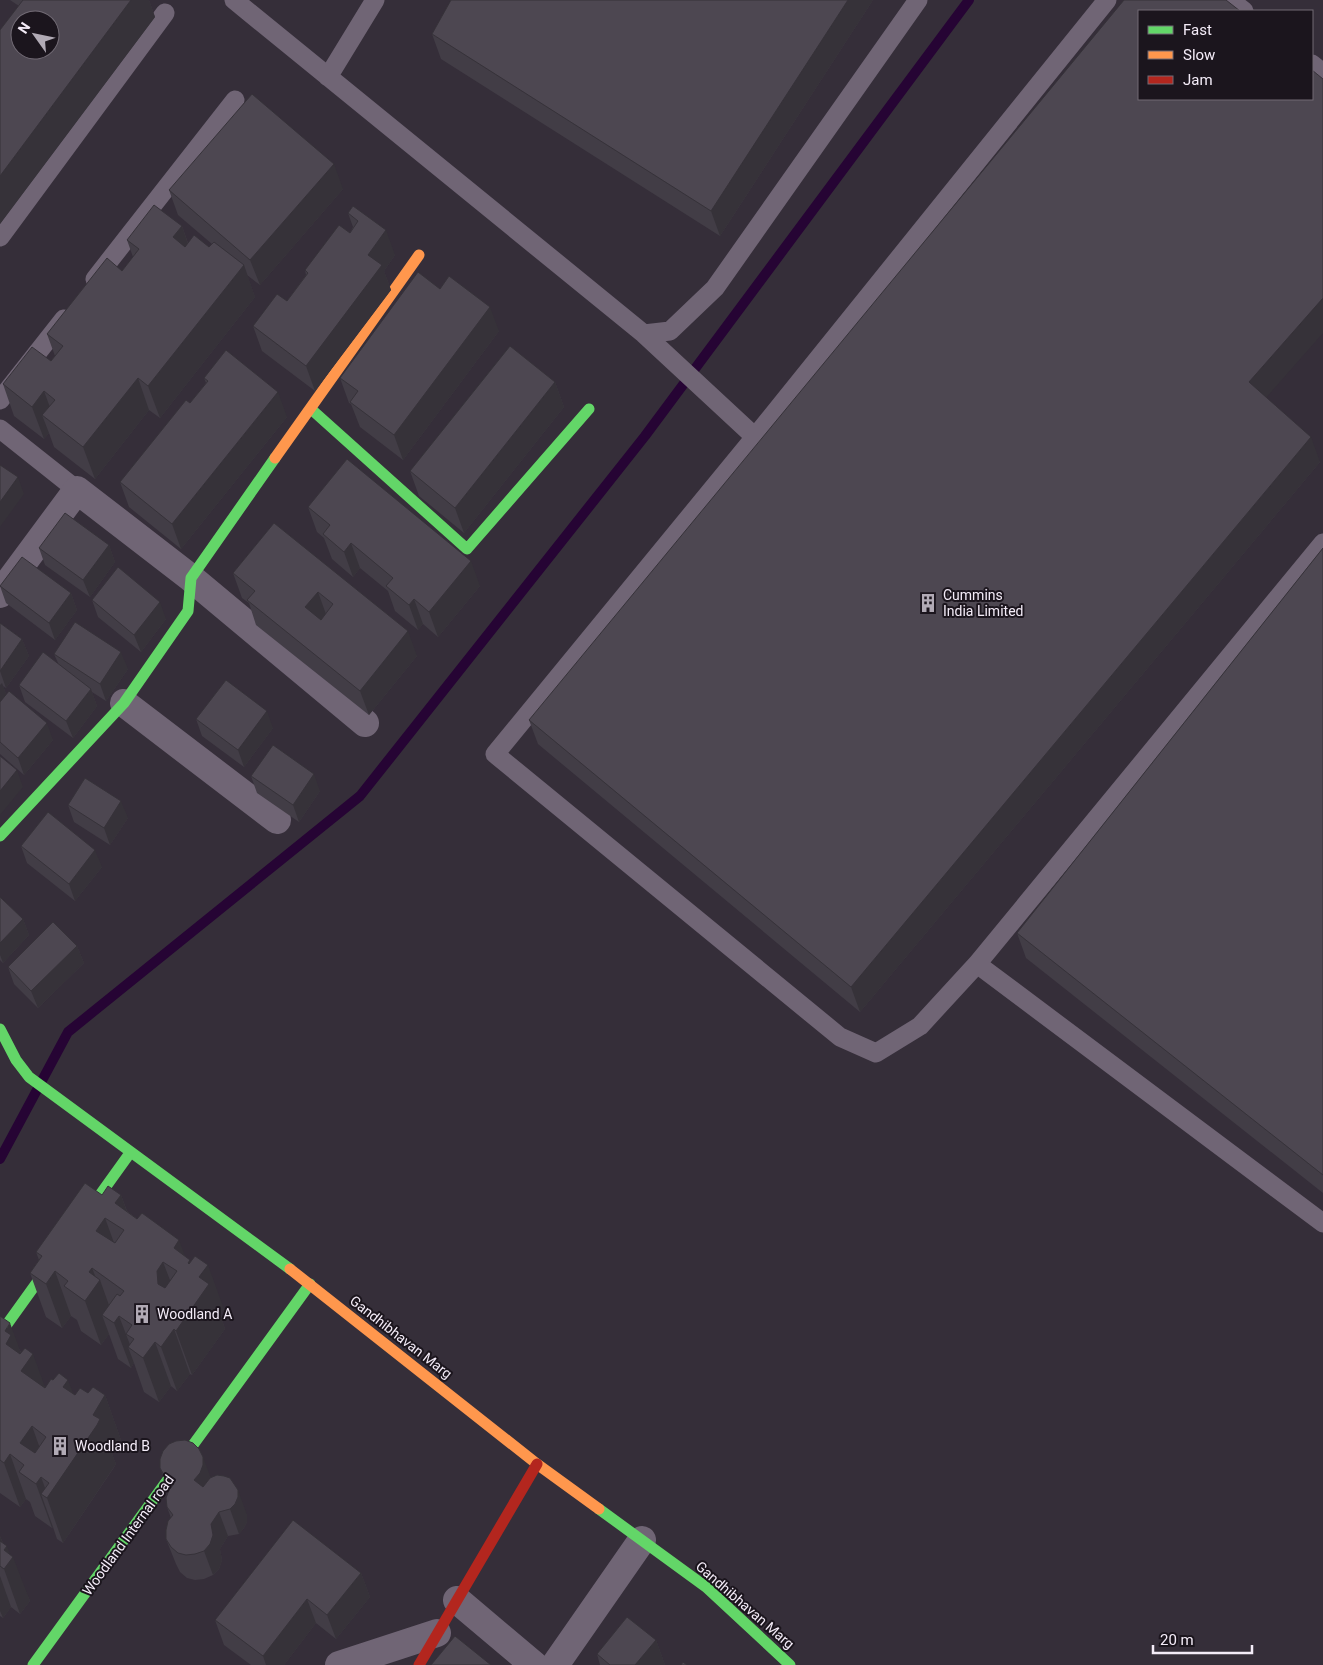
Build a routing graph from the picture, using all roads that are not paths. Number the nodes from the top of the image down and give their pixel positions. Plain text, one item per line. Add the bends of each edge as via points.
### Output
1 (234, 0) edge
2 (375, 0) edge
3 (918, 0) edge
4 (1107, 0) edge
5 (1230, 0) edge
6 (1243, 10) edge
7 (165, 13) dead end
8 (1313, 65) edge
9 (1323, 73) edge
10 (328, 77) junction
11 (235, 100) dead end
12 (0, 237) edge
13 (419, 254) dead end
14 (87, 289) edge
15 (75, 305) edge
16 (644, 334) junction
17 (0, 400) edge
18 (311, 409) junction
19 (589, 409) dead end
20 (0, 429) edge
21 (755, 437) junction
22 (77, 490) junction
23 (1323, 543) edge
24 (191, 578) junction
25 (0, 594) edge
26 (124, 703) junction
27 (365, 723) dead end
28 (277, 820) dead end
29 (0, 836) edge
30 (977, 964) junction
31 (0, 1030) edge
32 (130, 1152) junction
33 (1323, 1224) edge
34 (310, 1284) junction
35 (0, 1334) edge
36 (538, 1464) junction
37 (642, 1540) junction
38 (456, 1600) junction
39 (437, 1633) junction
40 (33, 1665) edge
41 (339, 1665) edge
42 (419, 1665) edge
43 (534, 1665) edge
44 (555, 1665) edge
45 (790, 1665) edge

1 - 10 lane
2 - 10 lane
3 - 16 lane via 715,288 670,331
4 - 21 lane
5 - 6 lane
7 - 12 lane
8 - 9 lane
10 - 16 lane
11 - 14 lane
13 - 18 street
15 - 17 lane
16 - 21 lane
18 - 19 street via 467,549
18 - 24 street
20 - 22 lane
21 - 30 lane via 495,754 840,1037 876,1053 920,1026
22 - 24 street
22 - 25 street
23 - 30 lane
24 - 26 street via 188,611
24 - 27 street
26 - 28 street
26 - 29 street
30 - 33 lane
31 - 32 street, Gandhibhavan Marg via 29,1077
32 - 34 street, Gandhibhavan Marg
32 - 35 street
34 - 36 street, Gandhibhavan Marg
34 - 40 street, Woodland Internal road
36 - 37 street, Gandhibhavan Marg
36 - 38 street
37 - 44 street
37 - 45 street, Gandhibhavan Marg via 706,1587
38 - 39 street
38 - 43 street
39 - 41 street
39 - 42 street

